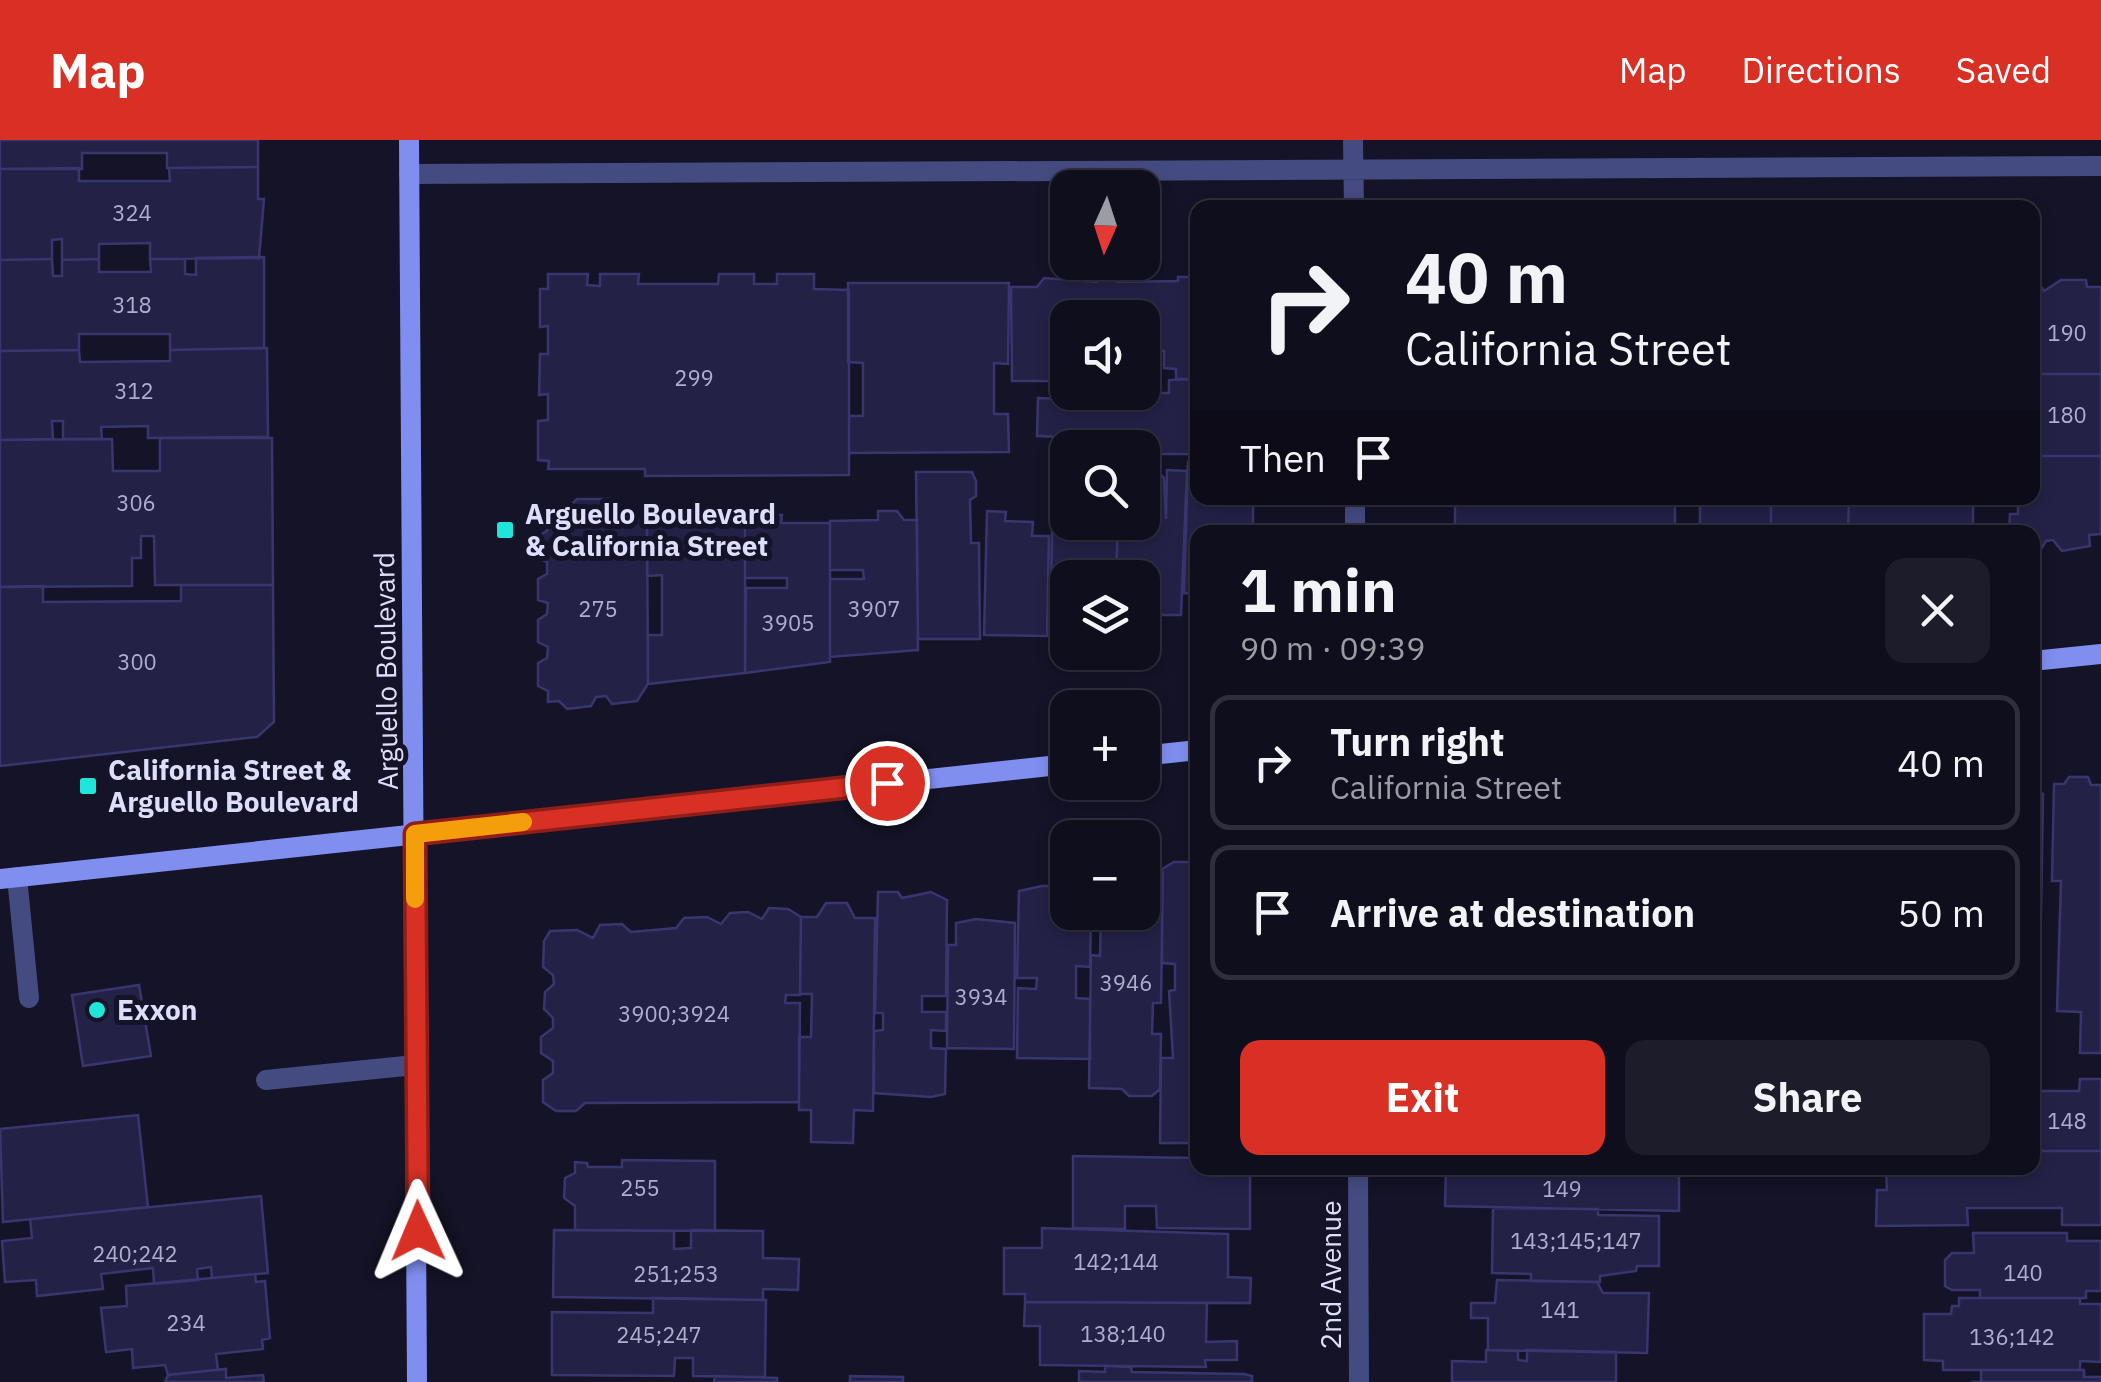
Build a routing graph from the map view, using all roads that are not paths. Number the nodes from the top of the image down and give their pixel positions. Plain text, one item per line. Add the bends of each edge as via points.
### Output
1 (409, 140) edge
2 (1353, 140) edge
3 (2101, 166) edge
4 (1354, 170) junction
5 (409, 174) junction
6 (1354, 200) edge
7 (2101, 654) edge
8 (2040, 661) edge
9 (1190, 751) edge
10 (1160, 754) edge
11 (1050, 766) edge
12 (415, 834) junction
13 (8, 878) edge
14 (28, 998) dead end
15 (415, 1065) junction
16 (266, 1080) dead end
17 (1358, 1175) edge
18 (417, 1382) edge
19 (1359, 1382) edge

1 - 5 street, Arguello Boulevard
2 - 4 street
3 - 4 street
4 - 5 street
4 - 6 street
5 - 12 street, Arguello Boulevard
7 - 8 street
9 - 10 street
11 - 12 street
12 - 13 street
12 - 15 street, Arguello Boulevard
13 - 14 street
15 - 16 street
15 - 18 street, Arguello Boulevard
17 - 19 street, 2nd Avenue

